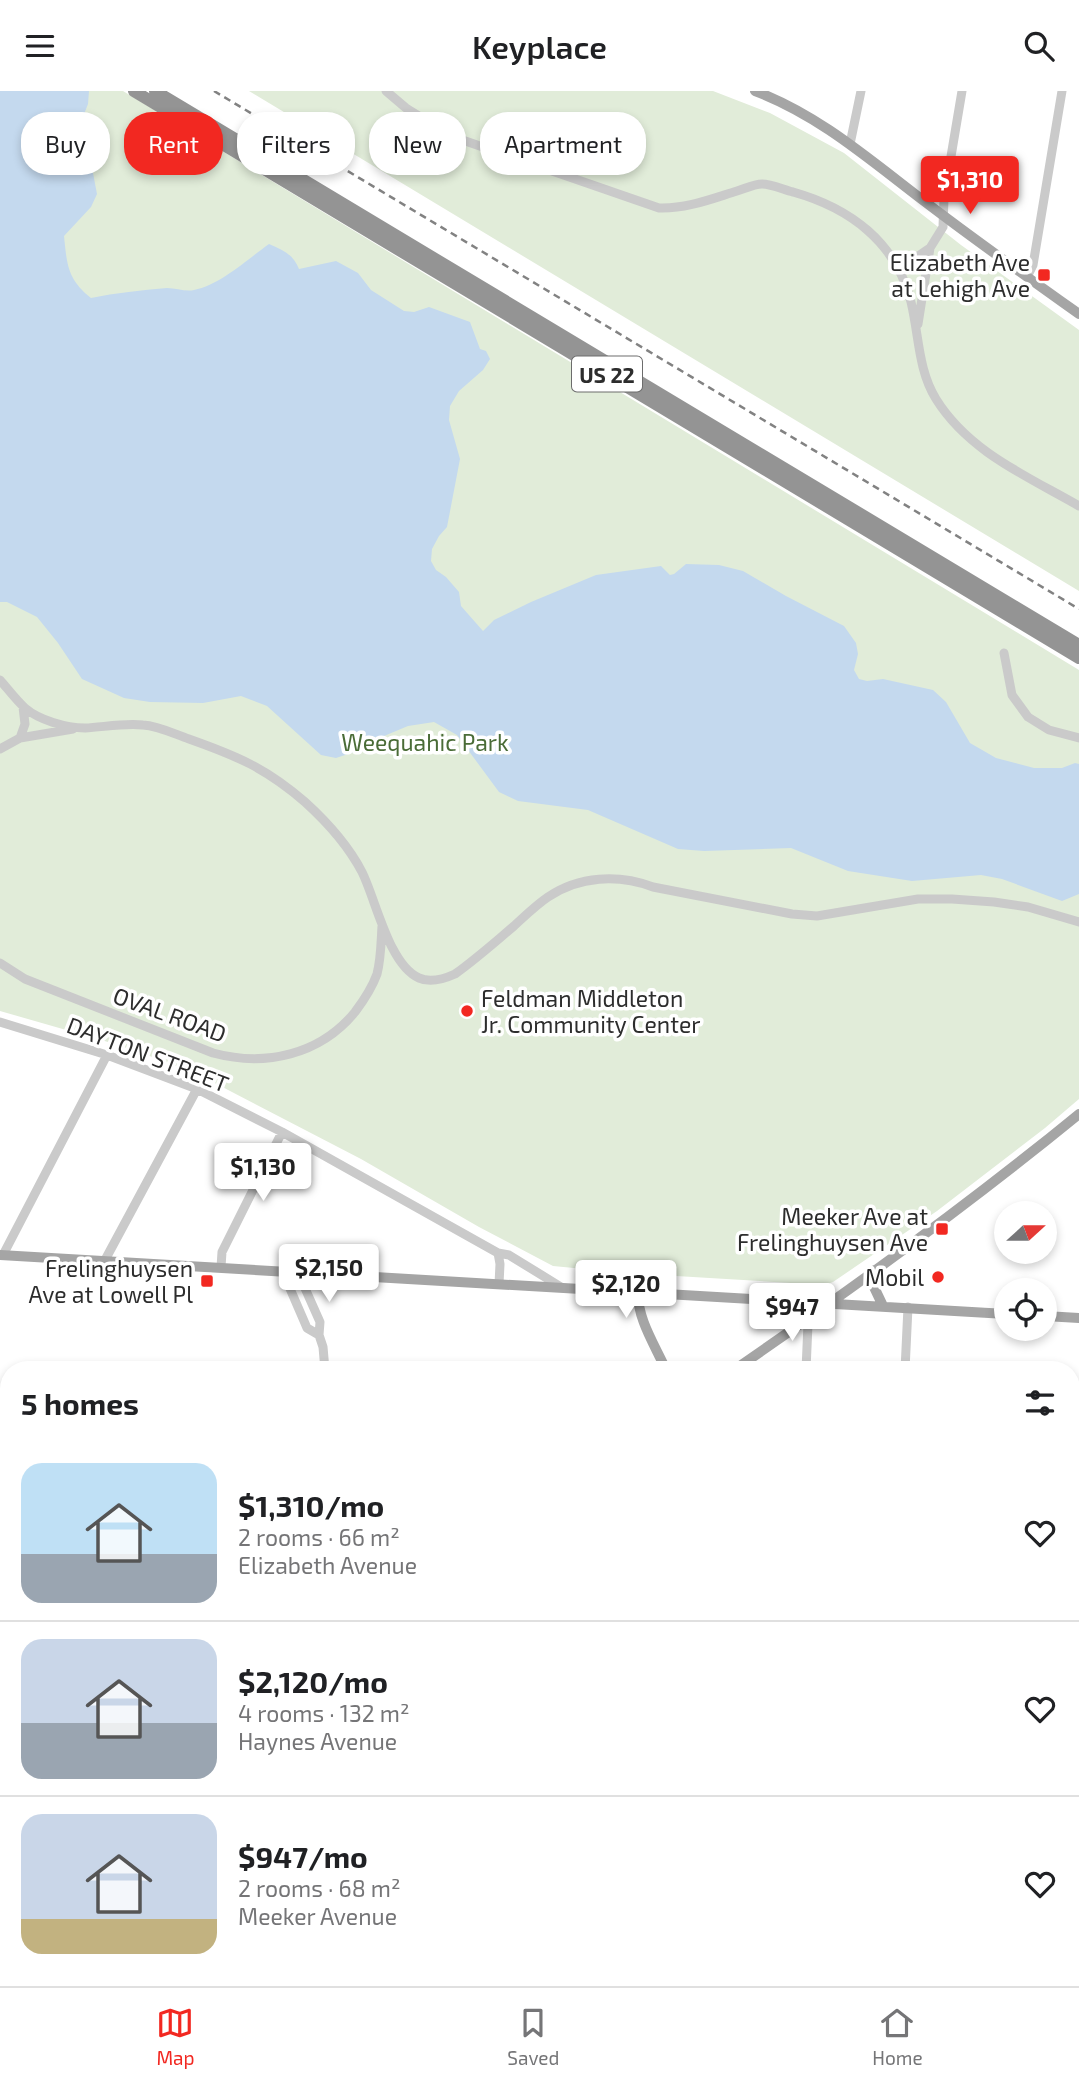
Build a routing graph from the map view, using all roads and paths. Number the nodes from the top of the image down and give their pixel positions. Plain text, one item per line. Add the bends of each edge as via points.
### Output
1 (134, 91) edge
2 (155, 91) edge
3 (386, 91) edge
4 (755, 91) edge
5 (861, 91) edge
6 (962, 91) edge
7 (1062, 91) edge
8 (776, 95) edge
9 (850, 144) junction
10 (944, 216) junction
11 (930, 249) junction
12 (897, 266) junction
13 (1027, 277) junction
14 (1079, 314) edge
15 (917, 329) junction
16 (1079, 506) edge
17 (1079, 645) edge
18 (1004, 653) dead end
19 (1079, 658) edge
20 (0, 680) edge
21 (23, 707) junction
22 (82, 728) junction
23 (20, 738) junction
24 (1079, 738) edge
25 (0, 749) edge
26 (1079, 922) edge
27 (382, 926) junction
28 (0, 963) edge
29 (1, 1025) edge
30 (107, 1055) junction
31 (197, 1089) junction
32 (1079, 1114) edge
33 (282, 1132) junction
34 (498, 1254) junction
35 (1, 1255) edge
36 (105, 1260) junction
37 (221, 1267) junction
38 (876, 1270) junction
39 (288, 1271) junction
40 (305, 1272) junction
41 (499, 1284) junction
42 (561, 1287) junction
43 (638, 1291) junction
44 (809, 1301) junction
45 (830, 1303) junction
46 (883, 1306) junction
47 (908, 1307) junction
48 (994, 1313) edge
49 (809, 1317) junction
50 (1057, 1317) edge
51 (1079, 1318) edge
52 (319, 1335) junction
53 (324, 1361) edge
54 (662, 1361) edge
55 (747, 1361) edge
56 (807, 1361) edge
57 (905, 1361) edge

1 - 19 highway, US 22
2 - 17 highway, US 22
3 - 12 street via 451,136 659,208 683,207 763,184 818,199 859,222
4 - 8 main road
5 - 9 street
6 - 10 street
7 - 13 street via 1033,265
8 - 9 main road
9 - 10 main road
10 - 11 street
10 - 13 main road
11 - 12 street
11 - 15 street
12 - 15 street
13 - 14 main road
15 - 16 street via 924,373 947,415 985,452
18 - 24 street via 1012,695 1028,717 1049,730
20 - 21 street
21 - 22 street via 42,718
21 - 23 street via 25,723
22 - 23 street
22 - 27 street via 145,725 238,757 262,770 304,802 335,834 362,872
23 - 25 street
26 - 27 street via 1017,905 918,898 817,916 792,914 634,881 600,879 567,887 547,898 455,974 426,980 416,977 397,954
27 - 28 street, OVAL ROAD via 376,976 351,1017 308,1048 270,1059 213,1052 25,979
29 - 30 street, DAYTON STREET
30 - 31 street, DAYTON STREET
30 - 35 street
31 - 33 street, DAYTON STREET
31 - 36 street
32 - 38 main road
33 - 34 street, DAYTON STREET
33 - 37 street via 222,1252
34 - 41 street
34 - 42 street, DAYTON STREET via 509,1255
35 - 36 main road
36 - 37 main road
37 - 39 main road
38 - 45 main road
38 - 46 main road via 874,1287
39 - 40 main road
39 - 52 street via 288,1284 307,1328
40 - 41 main road
40 - 52 street via 304,1286 320,1322
41 - 42 main road
42 - 43 main road
43 - 44 main road
43 - 54 main road via 642,1316
44 - 45 main road
44 - 49 street
45 - 46 main road
45 - 49 main road
46 - 47 main road
47 - 48 main road
47 - 57 street
49 - 55 main road
49 - 56 street
50 - 51 main road
52 - 53 street

